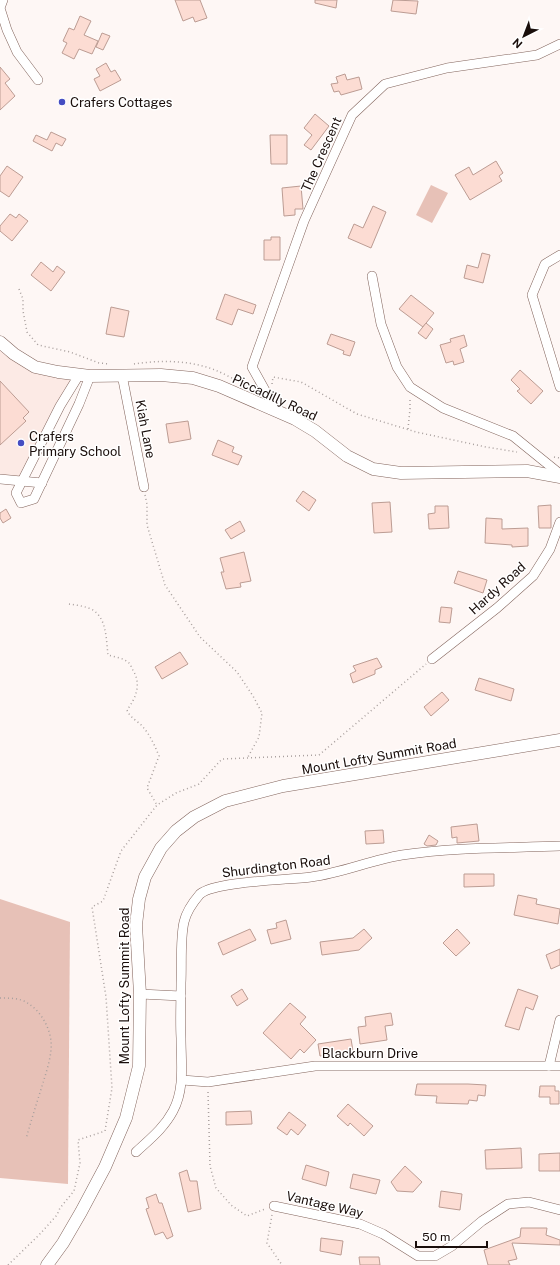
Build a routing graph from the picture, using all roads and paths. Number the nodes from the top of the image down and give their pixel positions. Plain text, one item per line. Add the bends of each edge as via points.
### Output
1 (3, 0) edge
2 (560, 44) edge
3 (38, 80) dead end
4 (560, 255) edge
5 (372, 276) dead end
6 (19, 289) dead end
7 (0, 342) edge
8 (114, 365) dead end
9 (129, 365) dead end
10 (85, 375) junction
11 (122, 375) junction
12 (248, 386) dead end
13 (410, 387) junction
14 (560, 387) edge
15 (268, 396) junction
16 (277, 412) junction
17 (408, 429) junction
18 (536, 454) junction
19 (560, 458) edge
20 (560, 474) edge
21 (560, 477) edge
22 (0, 479) edge
23 (22, 482) junction
24 (42, 482) junction
25 (144, 487) joint
26 (560, 522) edge
27 (69, 604) dead end
28 (432, 659) joint
29 (560, 740) edge
30 (247, 758) junction
31 (157, 805) junction
32 (560, 846) edge
33 (140, 994) junction
34 (181, 996) junction
35 (0, 998) edge
36 (560, 1020) edge
37 (549, 1066) junction
38 (560, 1066) edge
39 (182, 1080) junction
40 (208, 1082) junction
41 (26, 1139) dead end
42 (136, 1152) dead end
43 (274, 1206) junction
44 (560, 1210) edge
45 (8, 1265) edge
46 (47, 1265) edge
47 (282, 1265) edge

1 - 3 street via 0,8 10,38
2 - 15 street, The Crescent via 537,55 447,68 385,84 352,115 304,221 252,368
4 - 14 street via 545,264 532,295
5 - 13 street via 381,324 398,367
6 - 8 path via 23,298 27,332 38,345
7 - 10 main road, Piccadilly Road via 35,367
9 - 12 path via 145,362 187,362 213,369
10 - 11 main road, Piccadilly Road
10 - 23 street via 60,406
10 - 24 street via 79,404
11 - 16 main road, Piccadilly Road via 193,378 219,386
11 - 25 street, Kiah Lane
13 - 17 path
13 - 18 street via 443,408 513,436
15 - 16 street, The Crescent
15 - 17 path via 273,377 301,382 357,414
16 - 21 main road, Piccadilly Road via 295,419 347,456 373,469 401,472 527,471
17 - 18 path via 486,447
18 - 19 path
18 - 20 street
22 - 23 street
23 - 24 street
23 - 24 street via 16,493 21,503 34,499
25 - 30 path via 147,525 165,585 200,638 237,672 262,713 259,737
26 - 28 street, Hardy Road via 550,549 533,576
27 - 31 path via 90,609 100,615 108,655 129,663 137,677 138,692 127,710 129,715 143,726 159,756 147,788
28 - 30 path via 319,755
29 - 33 main road, Mount Lofty Summit Road via 283,786 225,801 194,817 176,831 161,848 145,877 138,899 136,924
30 - 31 path via 222,759 199,784 176,793
31 - 45 path via 121,850 103,901 92,907 106,997 112,1088 105,1131 78,1140 80,1163 74,1191 43,1230
32 - 34 street, Shurdington Road via 486,848 400,855 312,877 219,886 201,894 184,922
33 - 34 street
33 - 46 main road, Mount Lofty Summit Road via 139,1066 126,1118 82,1212
34 - 39 street, Shurdington Road
35 - 41 path via 24,1001 43,1019 49,1032 51,1050
36 - 37 street
37 - 38 street, Blackburn Drive
37 - 40 street, Blackburn Drive via 315,1066
39 - 40 street, Blackburn Drive
39 - 42 street, Shurdington Road via 174,1110 165,1124
40 - 43 path via 210,1166 216,1188 230,1205 247,1216
43 - 44 street, Vantage Way via 360,1224 383,1234 418,1256 435,1256 508,1204 529,1202
43 - 47 path via 267,1243

